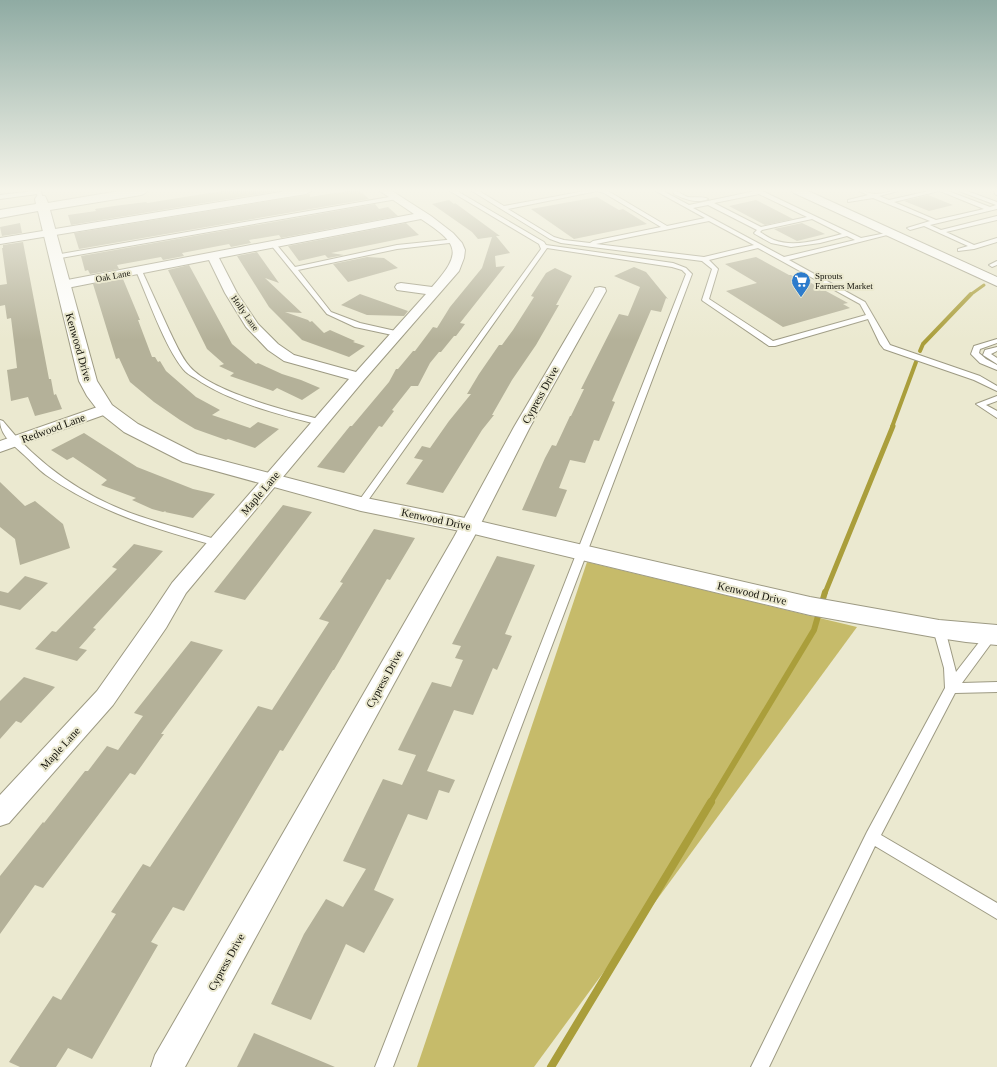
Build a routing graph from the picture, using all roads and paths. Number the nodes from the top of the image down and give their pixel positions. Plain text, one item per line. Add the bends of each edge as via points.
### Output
1 (51, 241) edge
2 (141, 241) edge
3 (295, 241) edge
4 (456, 241) joint
5 (538, 241) edge
6 (560, 241) edge
7 (605, 241) edge
8 (750, 241) edge
9 (774, 241) edge
10 (821, 241) edge
11 (857, 241) edge
12 (919, 241) edge
13 (939, 241) edge
14 (962, 241) edge
15 (994, 241) edge
16 (274, 245) junction
17 (585, 245) junction
18 (543, 246) junction
19 (759, 246) junction
20 (974, 246) junction
21 (960, 250) junction
22 (55, 257) junction
23 (213, 257) junction
24 (704, 259) junction
25 (784, 259) junction
26 (995, 265) edge
27 (294, 269) junction
28 (139, 271) junction
29 (997, 282) edge
30 (62, 285) junction
31 (401, 287) dead end
32 (435, 291) junction
33 (600, 291) dead end
34 (870, 316) junction
35 (397, 334) junction
36 (997, 343) edge
37 (997, 362) edge
38 (997, 368) edge
39 (359, 377) junction
40 (997, 389) edge
41 (997, 398) edge
42 (106, 409) junction
43 (997, 414) edge
44 (320, 422) junction
45 (0, 423) edge
46 (7, 445) edge
47 (272, 479) junction
48 (361, 504) junction
49 (470, 526) junction
50 (218, 543) junction
51 (583, 553) junction
52 (939, 629) junction
53 (994, 635) edge
54 (997, 687) edge
55 (951, 688) junction
56 (0, 814) edge
57 (872, 837) junction
58 (997, 911) edge
59 (167, 1067) edge
60 (384, 1067) edge
61 (760, 1067) edge

1 - 22 street, Kenwood Drive
2 - 22 lane
3 - 16 street, Oak Lane
4 - 27 lane via 397,247
4 - 32 street, Maple Lane via 459,249 456,265
5 - 18 lane
6 - 17 lane
7 - 17 lane
8 - 19 lane
9 - 10 lane via 798,245
11 - 25 lane
12 - 29 street
13 - 21 street
14 - 20 lane
15 - 20 lane
16 - 23 street, Oak Lane
16 - 27 lane
17 - 24 lane
18 - 48 lane via 544,249
18 - 51 lane via 673,265 689,274
19 - 24 lane
19 - 25 lane
20 - 21 lane
21 - 26 street
22 - 30 street, Kenwood Drive
23 - 28 street, Oak Lane
23 - 39 street, Holly Lane via 231,293 253,327 273,347 289,358
24 - 34 lane via 714,269 705,300 772,344
25 - 34 lane via 864,303
27 - 35 lane via 329,313 358,325
28 - 30 street, Oak Lane
28 - 44 lane via 174,348 187,368 229,393 280,412
30 - 42 street, Kenwood Drive via 88,381
31 - 32 street
32 - 35 street, Maple Lane
33 - 49 street, Cypress Drive via 522,427
34 - 40 lane via 887,347 977,378
35 - 39 street, Maple Lane
36 - 37 lane via 987,355
36 - 38 lane via 977,348 975,354
39 - 44 street, Maple Lane
41 - 43 lane via 980,404
42 - 46 street, Redwood Lane
42 - 47 street, Kenwood Drive via 131,428 190,458
44 - 47 street, Maple Lane
45 - 46 lane
46 - 50 lane via 86,496 134,518
47 - 48 street, Kenwood Drive
47 - 50 street, Maple Lane
48 - 49 street, Kenwood Drive
49 - 51 street, Kenwood Drive
49 - 59 street, Cypress Drive
50 - 56 street, Maple Lane via 179,588 105,698
51 - 52 street, Kenwood Drive via 758,594
51 - 60 lane
52 - 53 street, Kenwood Drive
52 - 55 lane via 950,668
53 - 55 lane
54 - 55 lane
55 - 57 lane
57 - 58 lane
57 - 61 lane

